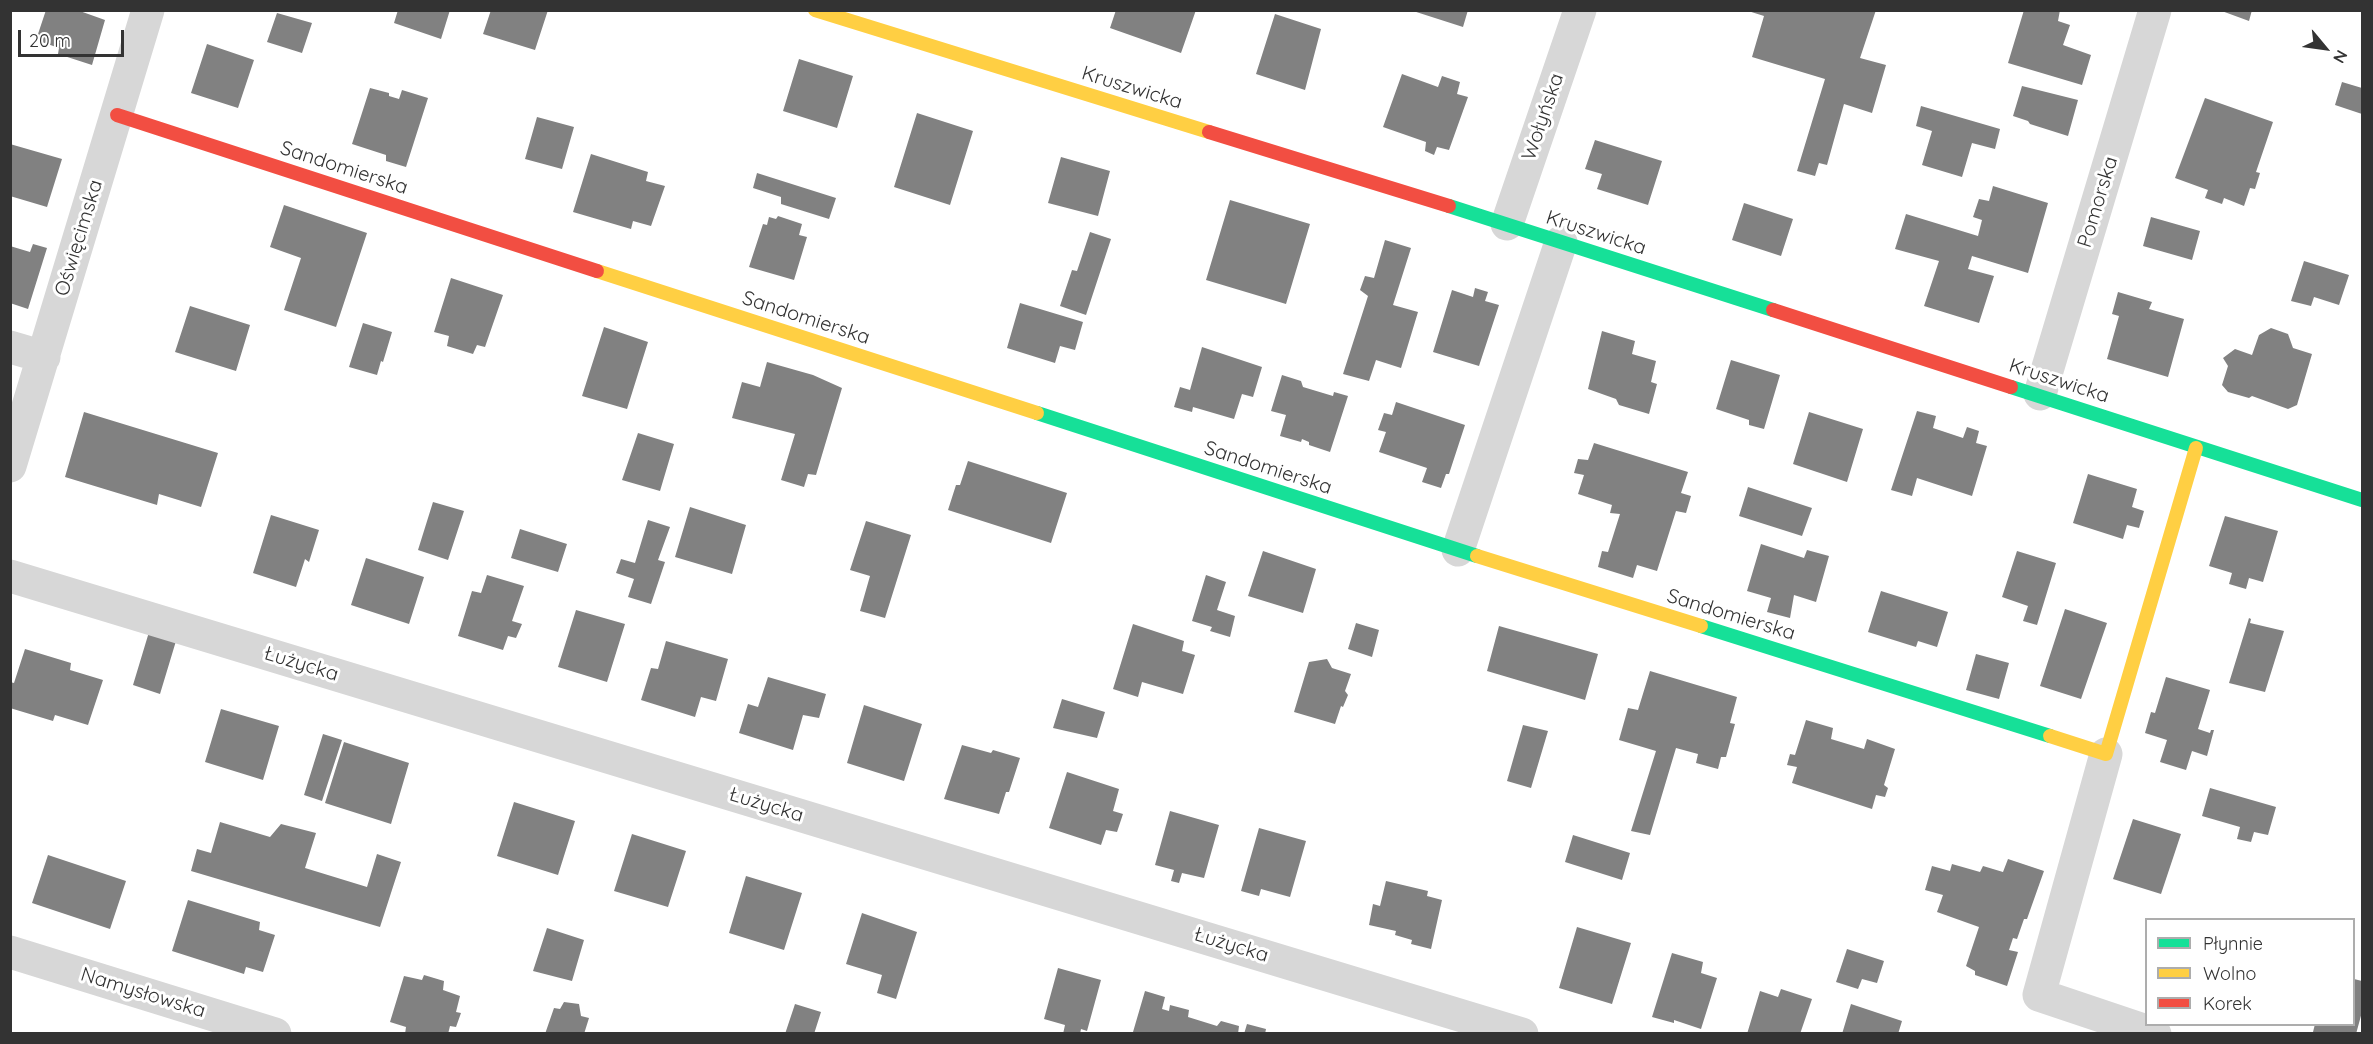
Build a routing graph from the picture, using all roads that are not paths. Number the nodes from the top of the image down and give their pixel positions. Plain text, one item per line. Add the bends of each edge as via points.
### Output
1 (148, 10) edge
2 (815, 10) edge
3 (1580, 10) edge
4 (2156, 10) edge
5 (117, 115) junction
6 (1507, 224) junction
7 (1561, 242) junction
8 (10, 347) edge
9 (44, 357) junction
10 (2040, 394) junction
11 (2196, 448) junction
12 (10, 466) edge
13 (2362, 500) edge
14 (1458, 550) junction
15 (10, 576) edge
16 (2106, 753) junction
17 (10, 952) edge
18 (1503, 1030) edge
19 (275, 1034) edge
20 (2155, 1034) edge

1 - 5 street, Oświęcimska
2 - 6 street, Kruszwicka
3 - 6 street, Wołyńska
4 - 10 street, Pomorska
5 - 9 street, Oświęcimska
5 - 14 street, Sandomierska
6 - 7 street, Kruszwicka
7 - 10 street, Kruszwicka
7 - 14 street
8 - 9 street
9 - 12 street, Oświęcimska
10 - 11 street, Kruszwicka
11 - 13 street, Kruszwicka
11 - 16 street
14 - 16 street, Sandomierska
15 - 18 street, Łużycka
16 - 20 street via 2039,995
17 - 19 street, Namysłowska

